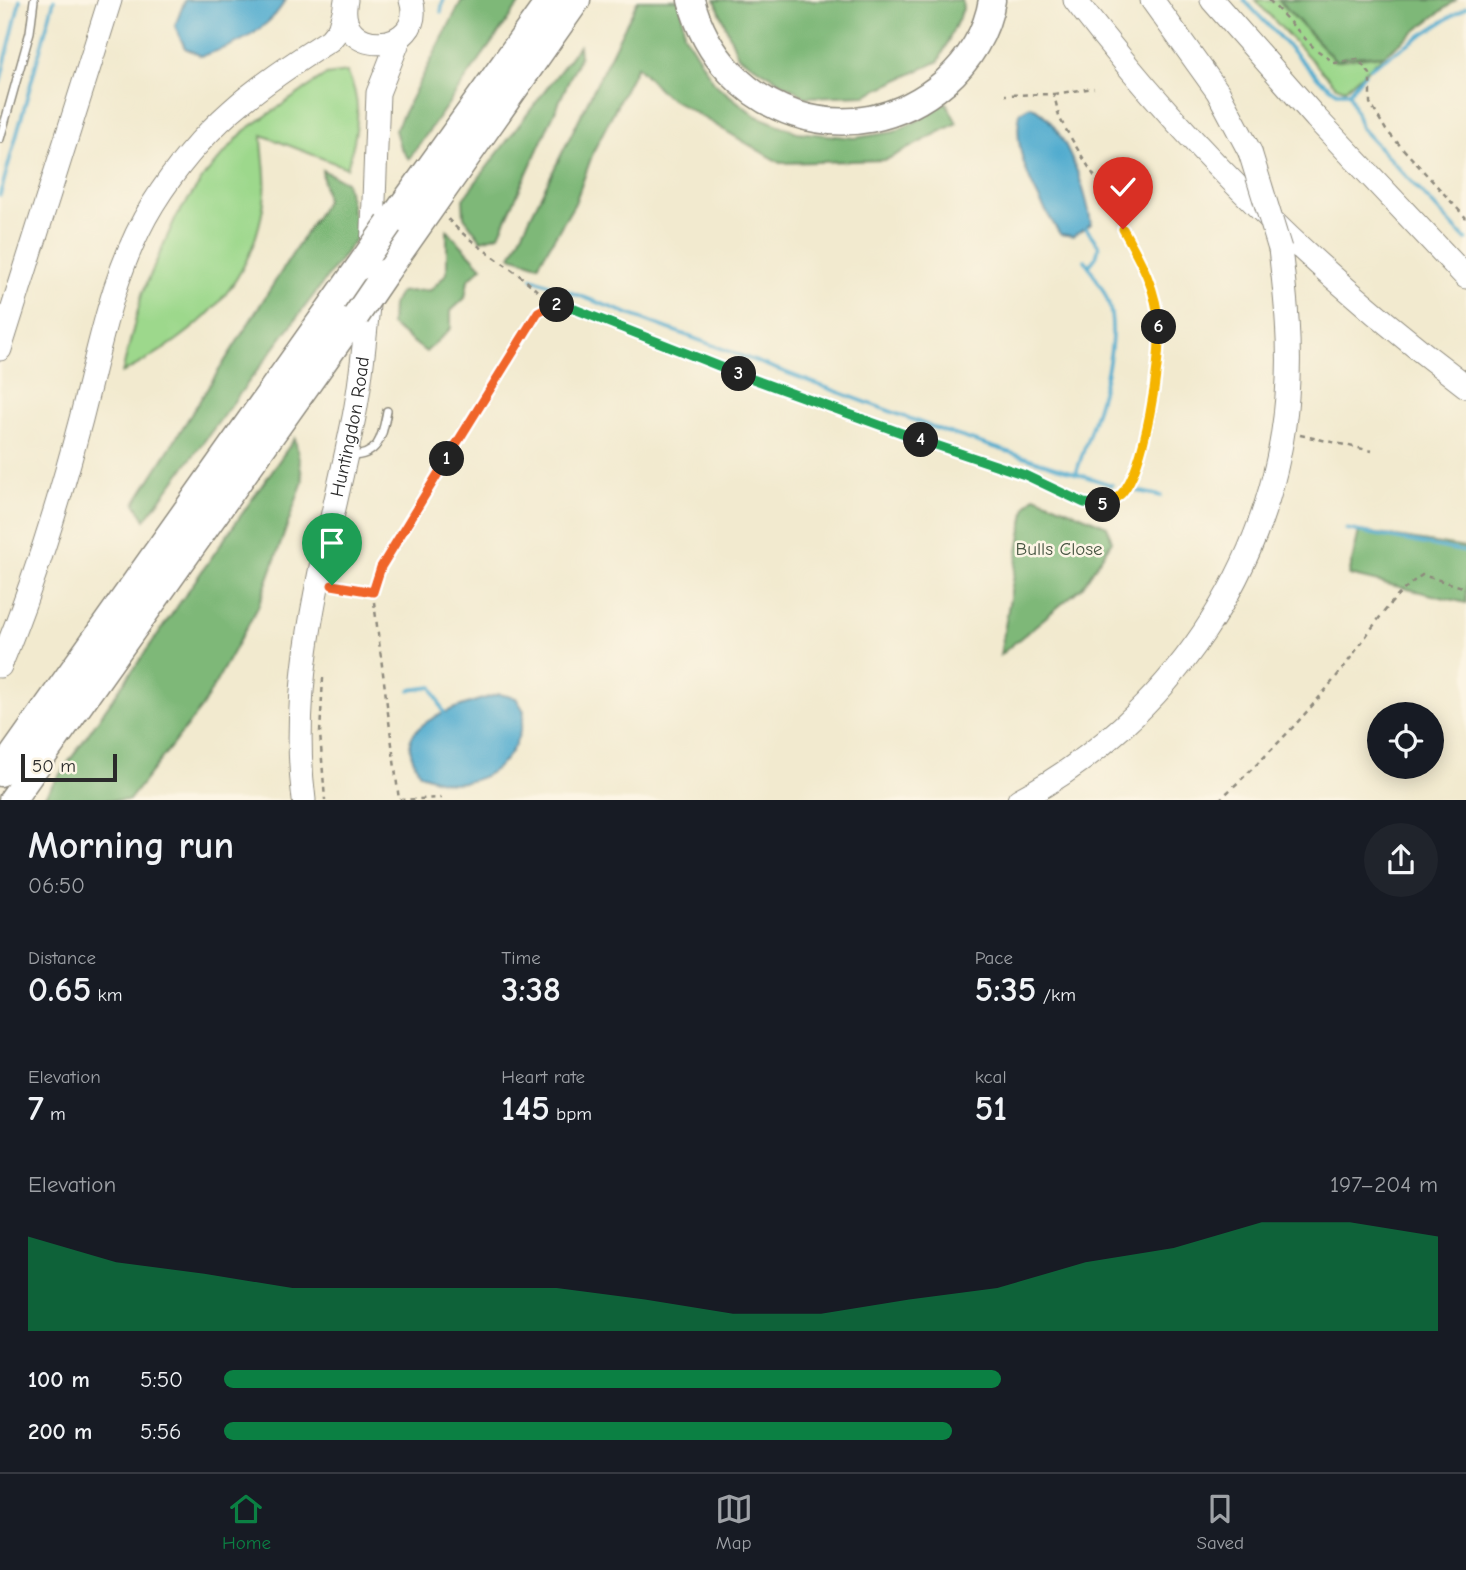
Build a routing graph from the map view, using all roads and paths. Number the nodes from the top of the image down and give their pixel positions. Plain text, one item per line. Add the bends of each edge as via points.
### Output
1 (34, 0) edge
2 (110, 0) edge
3 (411, 0) edge
4 (550, 0) edge
5 (577, 0) edge
6 (691, 0) edge
7 (992, 0) edge
8 (1075, 0) edge
9 (1152, 0) edge
10 (1212, 0) edge
11 (1269, 0) edge
12 (345, 6) edge
13 (400, 37) junction
14 (364, 41) junction
15 (1094, 88) dead end
16 (379, 93) junction
17 (1054, 94) junction
18 (1004, 95) dead end
19 (0, 139) edge
20 (1466, 218) edge
21 (448, 219) dead end
22 (1466, 277) edge
23 (550, 306) junction
24 (0, 349) edge
25 (1466, 386) edge
26 (387, 411) dead end
27 (1283, 432) junction
28 (1372, 451) dead end
29 (346, 456) junction
30 (316, 582) junction
31 (1466, 588) edge
32 (373, 592) junction
33 (0, 666) edge
34 (323, 677) dead end
35 (0, 773) edge
36 (442, 798) dead end
37 (12, 800) edge
38 (304, 800) edge
39 (325, 800) edge
40 (1019, 800) edge
41 (1219, 800) edge

1 - 19 lane via 30,32
2 - 24 main road
3 - 13 main road, Huntingdon Road via 413,16
4 - 35 highway, bridge
5 - 37 highway, bridge
6 - 7 highway via 718,59 752,93 795,115 841,122 900,111 939,88 970,55
8 - 25 main road via 1171,115 1300,246
9 - 27 main road, bridge via 1218,92 1250,152 1280,249 1289,353
10 - 22 main road
11 - 20 path via 1314,48 1335,63 1358,60 1365,66 1370,74 1370,103 1386,130
12 - 14 main road, Huntingdon Road via 351,29
12 - 33 main road via 339,29 330,40 255,88 208,132 152,205 112,296 52,524
13 - 14 main road via 384,44
13 - 16 main road, Huntingdon Road
14 - 16 main road, Huntingdon Road
15 - 17 path
16 - 29 main road, Huntingdon Road via 365,337
17 - 18 path
17 - 23 path via 1059,117 1147,272 1158,309 1160,346 1143,441 1121,495 1103,505 1084,503 1025,475 719,367 572,308
21 - 23 path via 538,291
23 - 32 path via 538,312 381,567
26 - 29 lane via 374,451
27 - 28 path
27 - 40 main road via 1258,528 1237,578 1209,626 1181,665 1116,734
29 - 30 main road, Huntingdon Road
30 - 32 lane
30 - 38 main road, Huntingdon Road via 300,732
31 - 41 path via 1422,575 1401,589 1338,675 1269,755
32 - 36 path via 399,800
34 - 39 path via 320,733

